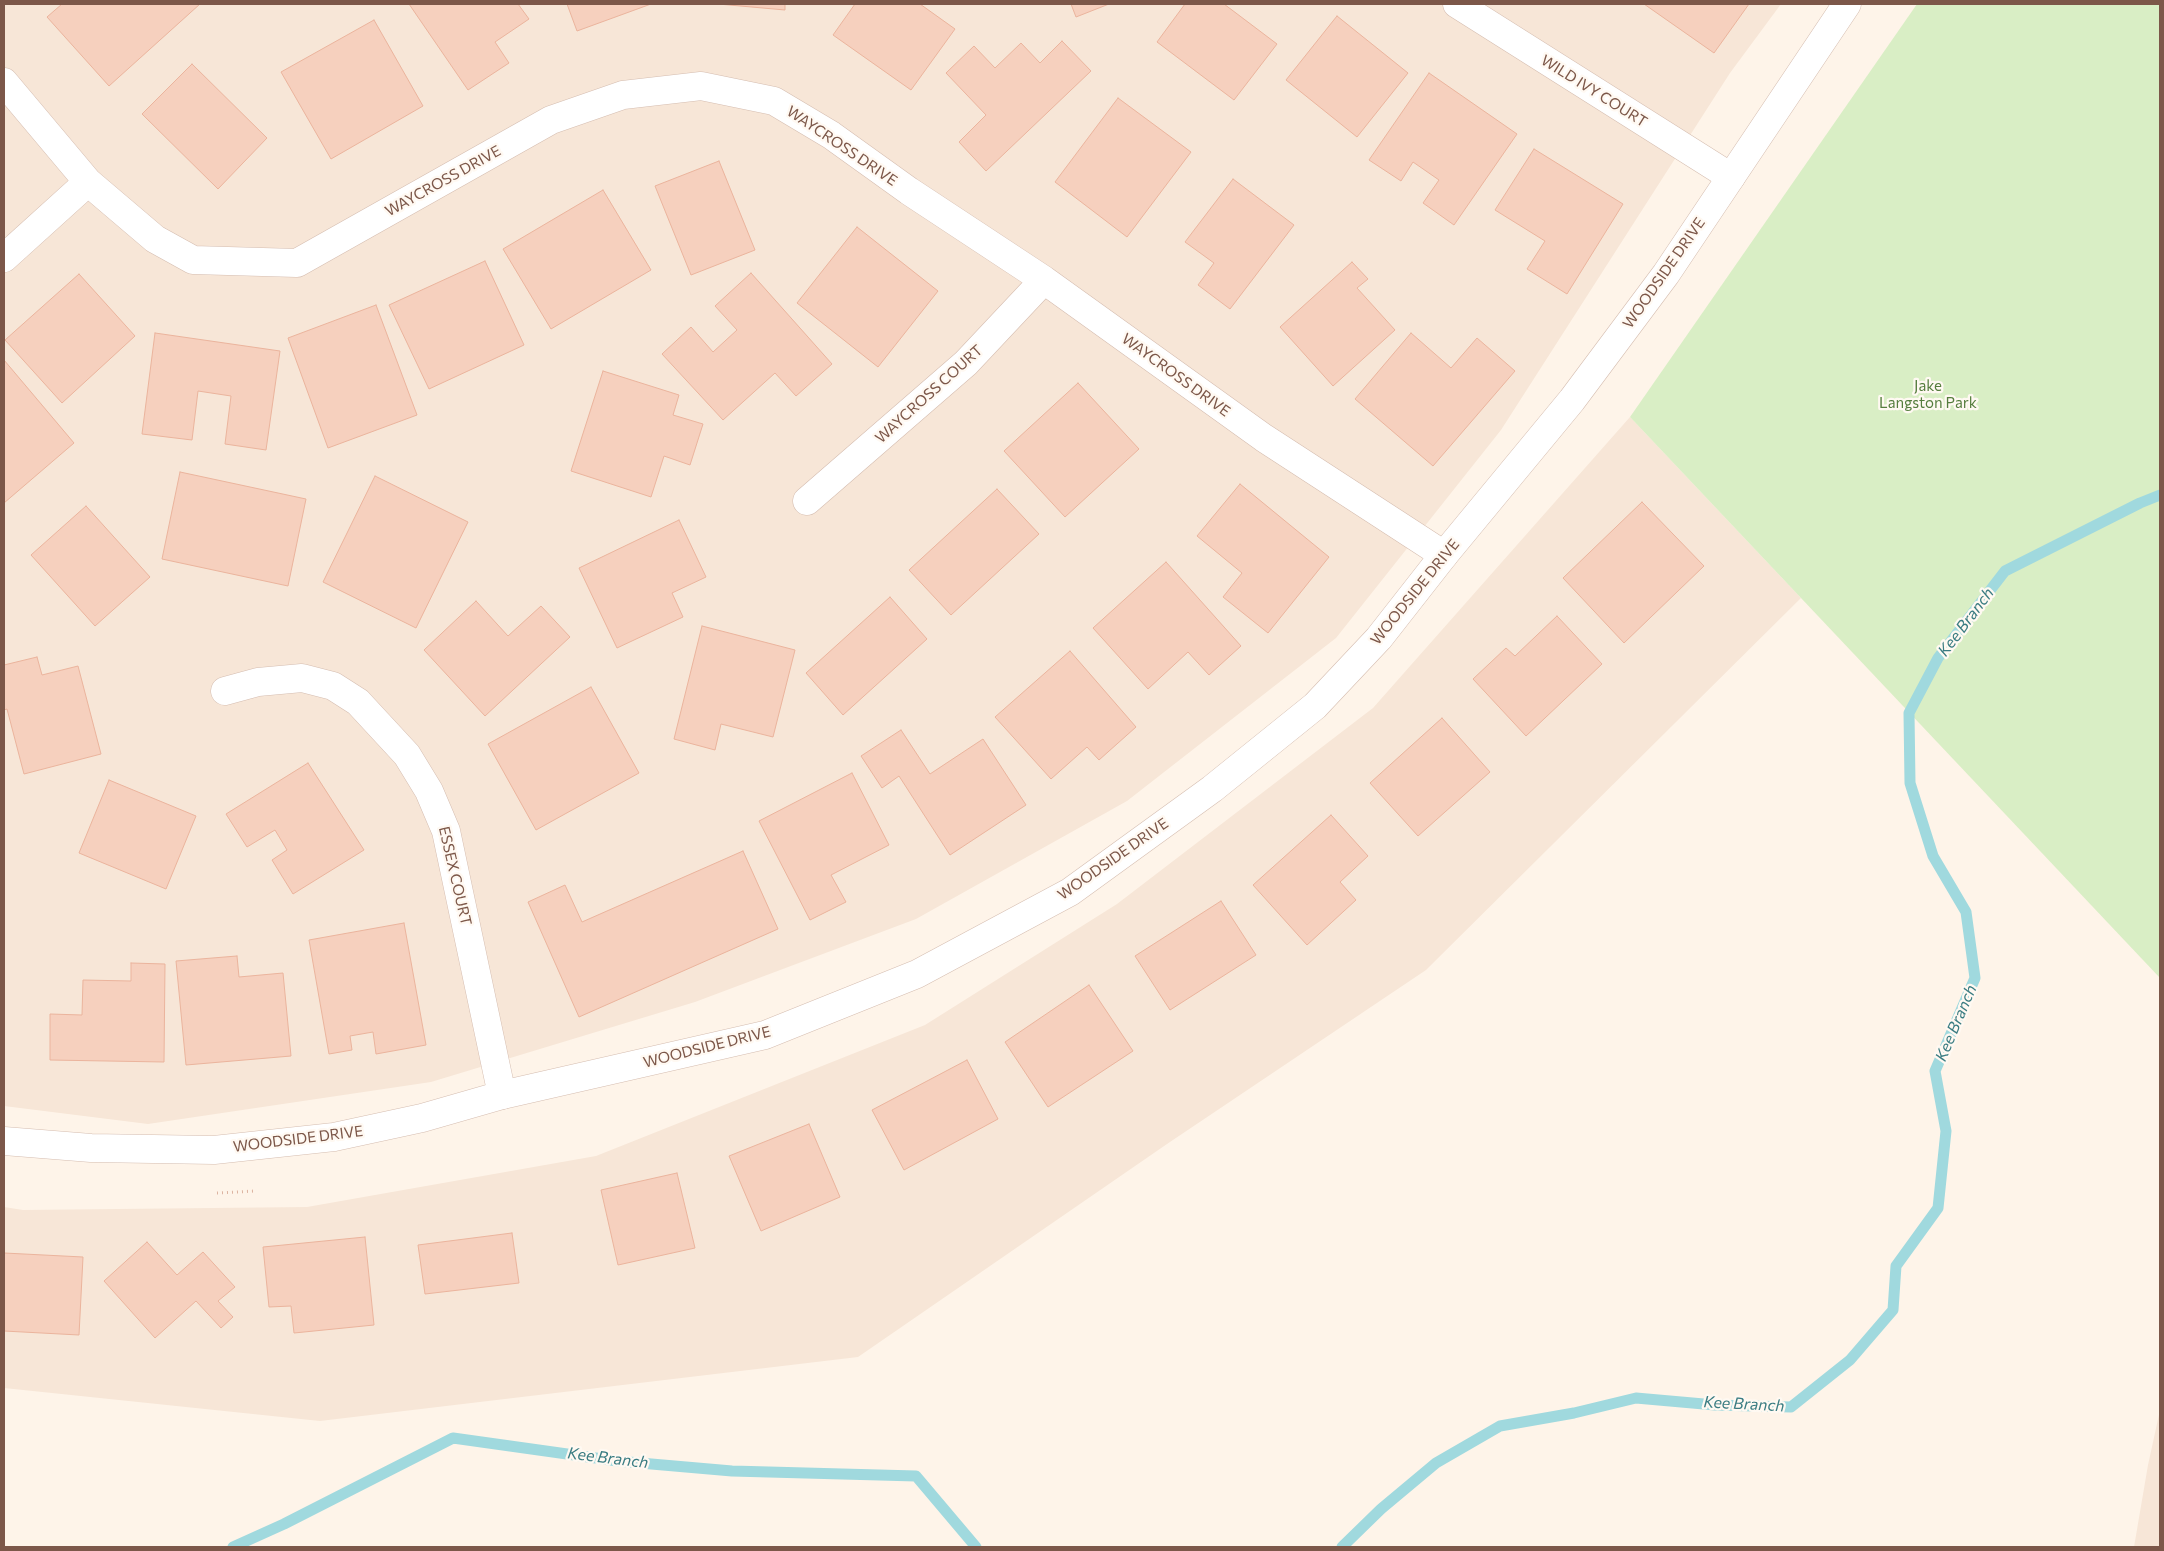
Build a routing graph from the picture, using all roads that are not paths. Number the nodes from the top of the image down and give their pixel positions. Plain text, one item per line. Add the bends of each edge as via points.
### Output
1 (1456, 4) edge
2 (1847, 4) edge
3 (4, 82) edge
4 (1731, 178) junction
5 (88, 182) junction
6 (4, 258) edge
7 (1044, 280) junction
8 (807, 501) dead end
9 (1444, 555) junction
10 (225, 691) dead end
11 (502, 1095) junction
12 (4, 1141) edge

1 - 4 street, WILD IVY COURT
2 - 4 street, WOODSIDE DRIVE
3 - 5 street, WAYCROSS DRIVE
4 - 9 street, WOODSIDE DRIVE via 1666,274 1572,400
5 - 6 street
5 - 7 street, WAYCROSS DRIVE via 155,239 193,260 297,263 551,120 623,95 700,86 774,100
7 - 8 street, WAYCROSS COURT via 966,363
7 - 9 street, WAYCROSS DRIVE via 1264,438
9 - 11 street, WOODSIDE DRIVE via 1380,638 1315,706 1212,789 1070,892 917,974 765,1035
10 - 11 street, ESSEX COURT via 258,682 302,678 333,686 358,702 407,755 429,790 446,831
11 - 12 street, WOODSIDE DRIVE via 422,1118 334,1137 214,1150 91,1148

